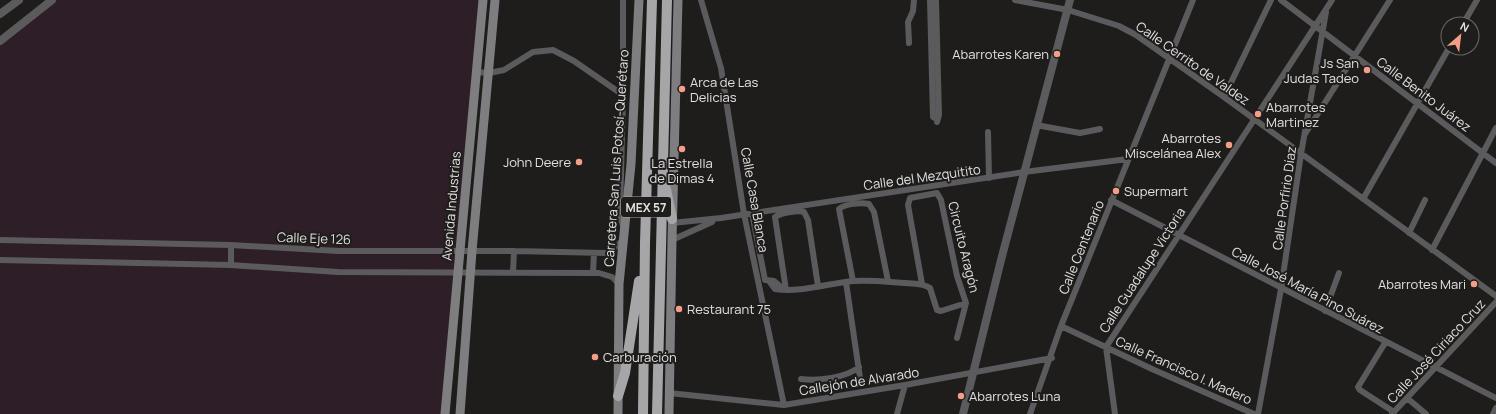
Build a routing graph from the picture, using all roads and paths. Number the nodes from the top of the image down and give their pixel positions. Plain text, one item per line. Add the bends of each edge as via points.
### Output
1 (19, 0) edge
2 (52, 0) edge
3 (483, 0) edge
4 (496, 0) edge
5 (623, 0) edge
6 (639, 0) edge
7 (646, 0) edge
8 (652, 0) edge
9 (667, 0) edge
10 (678, 0) edge
11 (701, 0) edge
12 (914, 0) edge
13 (1015, 0) edge
14 (1070, 0) edge
15 (1193, 0) edge
16 (1271, 0) edge
17 (1281, 0) edge
18 (1332, 0) edge
19 (1390, 0) edge
20 (1477, 0) edge
21 (933, 1) edge
22 (1327, 8) junction
23 (1068, 10) junction
24 (0, 14) edge
25 (1468, 16) edge
26 (1316, 26) junction
27 (1324, 32) junction
28 (651, 35) junction
29 (0, 41) edge
30 (908, 43) dead end
31 (1356, 56) junction
32 (1444, 56) edge
33 (1169, 58) junction
34 (476, 72) junction
35 (489, 74) junction
36 (623, 94) junction
37 (1224, 97) junction
38 (1418, 103) junction
39 (1255, 120) junction
40 (937, 121) dead end
41 (1036, 125) junction
42 (1496, 128) edge
43 (1100, 129) dead end
44 (988, 132) dead end
45 (1304, 135) junction
46 (1483, 153) junction
47 (1301, 154) junction
48 (1128, 159) junction
49 (1496, 163) edge
50 (663, 171) junction
51 (1024, 172) junction
52 (989, 178) junction
53 (1363, 199) junction
54 (1112, 200) junction
55 (1425, 200) dead end
56 (752, 213) junction
57 (744, 214) junction
58 (721, 218) junction
59 (672, 221) junction
60 (624, 229) junction
61 (1409, 233) junction
62 (1178, 234) junction
63 (0, 240) edge
64 (672, 240) junction
65 (622, 241) junction
66 (645, 243) junction
67 (231, 245) junction
68 (1432, 250) junction
69 (472, 251) junction
70 (514, 251) junction
71 (460, 252) junction
72 (594, 253) junction
73 (0, 260) edge
74 (231, 265) junction
75 (458, 273) junction
76 (513, 273) junction
77 (593, 273) junction
78 (1339, 273) dead end
79 (470, 274) junction
80 (764, 281) junction
81 (853, 281) junction
82 (888, 281) junction
83 (846, 282) junction
84 (619, 284) junction
85 (922, 284) junction
86 (818, 286) junction
87 (1281, 288) junction
88 (784, 289) junction
89 (1496, 296) edge
90 (1496, 302) edge
91 (966, 303) junction
92 (1325, 311) junction
93 (1062, 326) junction
94 (957, 338) dead end
95 (1385, 343) junction
96 (1106, 346) junction
97 (1052, 358) junction
98 (859, 367) junction
99 (1435, 367) junction
100 (974, 372) junction
101 (860, 378) dead end
102 (801, 380) dead end
103 (904, 385) junction
104 (669, 393) junction
105 (618, 396) junction
106 (1406, 398) junction
107 (1496, 398) edge
108 (784, 405) junction
109 (1496, 408) edge
110 (1392, 413) edge
111 (445, 414) edge
112 (460, 414) edge
113 (618, 414) edge
114 (643, 414) edge
115 (657, 414) edge
116 (669, 414) edge
117 (896, 414) edge
118 (963, 414) edge
119 (1030, 414) edge
120 (1115, 414) edge
121 (1254, 414) edge
122 (1258, 414) edge
123 (1426, 414) edge
124 (1492, 414) edge

1 - 24 street
2 - 29 street
3 - 34 main road, Avenida Industrias
4 - 35 main road, Avenida Industrias
5 - 36 street
6 - 60 main road, Carretera San Luis Potosí-Querétaro via 631,157
7 - 28 highway
8 - 28 highway, MEX 57
9 - 50 highway, MEX 57
10 - 59 main road
11 - 57 street, Calle Casa Blanca via 721,68
12 - 30 street via 908,22
13 - 23 street, Calle Cerrito de Valdez
14 - 23 street
15 - 33 street, Calle Centenario
16 - 37 street
17 - 26 street, Calle Benito Juárez
18 - 22 street, Calle Guadalupe Victoria
19 - 31 street
20 - 25 street
21 - 40 street via 936,98 933,117
22 - 26 street, Calle Guadalupe Victoria
22 - 27 street, Calle Porfirio Díaz
23 - 33 street, Calle Cerrito de Valdez via 1119,26
23 - 41 street
26 - 27 street, Calle Benito Juárez
26 - 39 street, Calle Guadalupe Victoria
27 - 31 street, Calle Benito Juárez
27 - 45 street, Calle Porfirio Díaz
28 - 66 highway, MEX 57
31 - 38 street, Calle Benito Juárez
31 - 45 street
32 - 38 street
33 - 37 street, Calle Cerrito de Valdez
33 - 48 street, Calle Centenario
34 - 35 street
34 - 71 main road, Avenida Industrias
35 - 36 street via 504,70 533,52 553,50
35 - 69 main road, Avenida Industrias
36 - 60 street via 620,215
37 - 39 street, Calle Cerrito de Valdez
38 - 46 street, Calle Benito Juárez
38 - 53 street
39 - 47 street, Calle Cerrito de Valdez
39 - 62 street, Calle Guadalupe Victoria
41 - 43 street via 1080,133
41 - 51 street
42 - 46 street
44 - 52 street
45 - 47 street, Calle Porfirio Díaz
46 - 49 street, Calle Benito Juárez
46 - 68 street
47 - 53 street, Calle Cerrito de Valdez
47 - 87 street, Calle Porfirio Díaz
48 - 51 street, Calle del Mezquitito
48 - 54 street, Calle Centenario
50 - 59 highway
50 - 115 highway, MEX 57
51 - 52 street, Calle del Mezquitito
51 - 100 street
52 - 56 street, Calle del Mezquitito
53 - 61 street, Calle Cerrito de Valdez
54 - 62 street, Calle José María Pino Suárez
54 - 93 street, Calle Centenario
55 - 61 street
56 - 57 street, Calle del Mezquitito
56 - 80 street
57 - 58 street, Calle del Mezquitito
57 - 80 street, Calle Casa Blanca
58 - 59 street, Calle del Mezquitito
58 - 64 street, Calle del Mezquitito
59 - 64 main road
60 - 65 main road, Carretera San Luis Potosí-Querétaro
61 - 68 street, Calle Cerrito de Valdez
62 - 87 street, Calle José María Pino Suárez
62 - 96 street, Calle Guadalupe Victoria
63 - 67 street, Calle Eje 126
64 - 104 main road
65 - 72 street, Calle Eje 126 via 610,252
65 - 84 main road, Carretera San Luis Potosí-Querétaro
66 - 105 highway via 625,373
66 - 114 highway, MEX 57
67 - 71 street, Calle Eje 126 via 339,251
67 - 74 street
68 - 89 street, Calle Cerrito de Valdez
69 - 70 street, Calle Eje 126
69 - 71 street, Calle Eje 126
69 - 79 main road, Avenida Industrias
70 - 72 street, Calle Eje 126
70 - 76 street
71 - 75 main road, Avenida Industrias
72 - 77 street
73 - 74 street
74 - 75 street via 338,272
75 - 79 street
75 - 111 main road, Avenida Industrias
76 - 77 street
76 - 79 street
77 - 84 street via 612,277
78 - 92 street
79 - 112 main road, Avenida Industrias
80 - 88 street via 778,283
80 - 108 street, Calle Casa Blanca
81 - 82 street
81 - 82 street via 839,209 865,203 869,204 874,212
81 - 83 street
82 - 85 street
83 - 86 street
83 - 98 street
84 - 105 main road, Carretera San Luis Potosí-Querétaro
85 - 91 street, Circuito Aragón via 930,288 934,306 939,310
85 - 91 street, Circuito Aragón via 908,205 909,199 913,197 937,193 941,200 957,276
86 - 88 street
86 - 88 street via 808,220 804,212 775,217
87 - 92 street, Calle José María Pino Suárez
87 - 122 street, Calle Porfirio Díaz
90 - 99 street, Calle José Ciriaco Cruz
91 - 94 street, Circuito Aragón
92 - 95 street, Calle José María Pino Suárez
93 - 96 street, Calle Francisco I. Madero
93 - 97 street, Calle Centenario
95 - 99 street, Calle José María Pino Suárez
95 - 110 street via 1358,387
96 - 120 street
96 - 121 street, Calle Francisco I. Madero
97 - 100 street, Callejón de Alvarado
97 - 119 street, Calle Centenario
98 - 101 street
98 - 102 street via 851,373 815,381
99 - 106 street, Calle José Ciriaco Cruz
99 - 107 street, Calle José María Pino Suárez
100 - 103 street, Callejón de Alvarado
100 - 118 street
103 - 108 street, Callejón de Alvarado
103 - 117 street
104 - 108 street, Callejón de Alvarado
104 - 116 main road
105 - 113 main road, Carretera San Luis Potosí-Querétaro
106 - 110 street, Calle José Ciriaco Cruz
106 - 123 street
109 - 124 street

